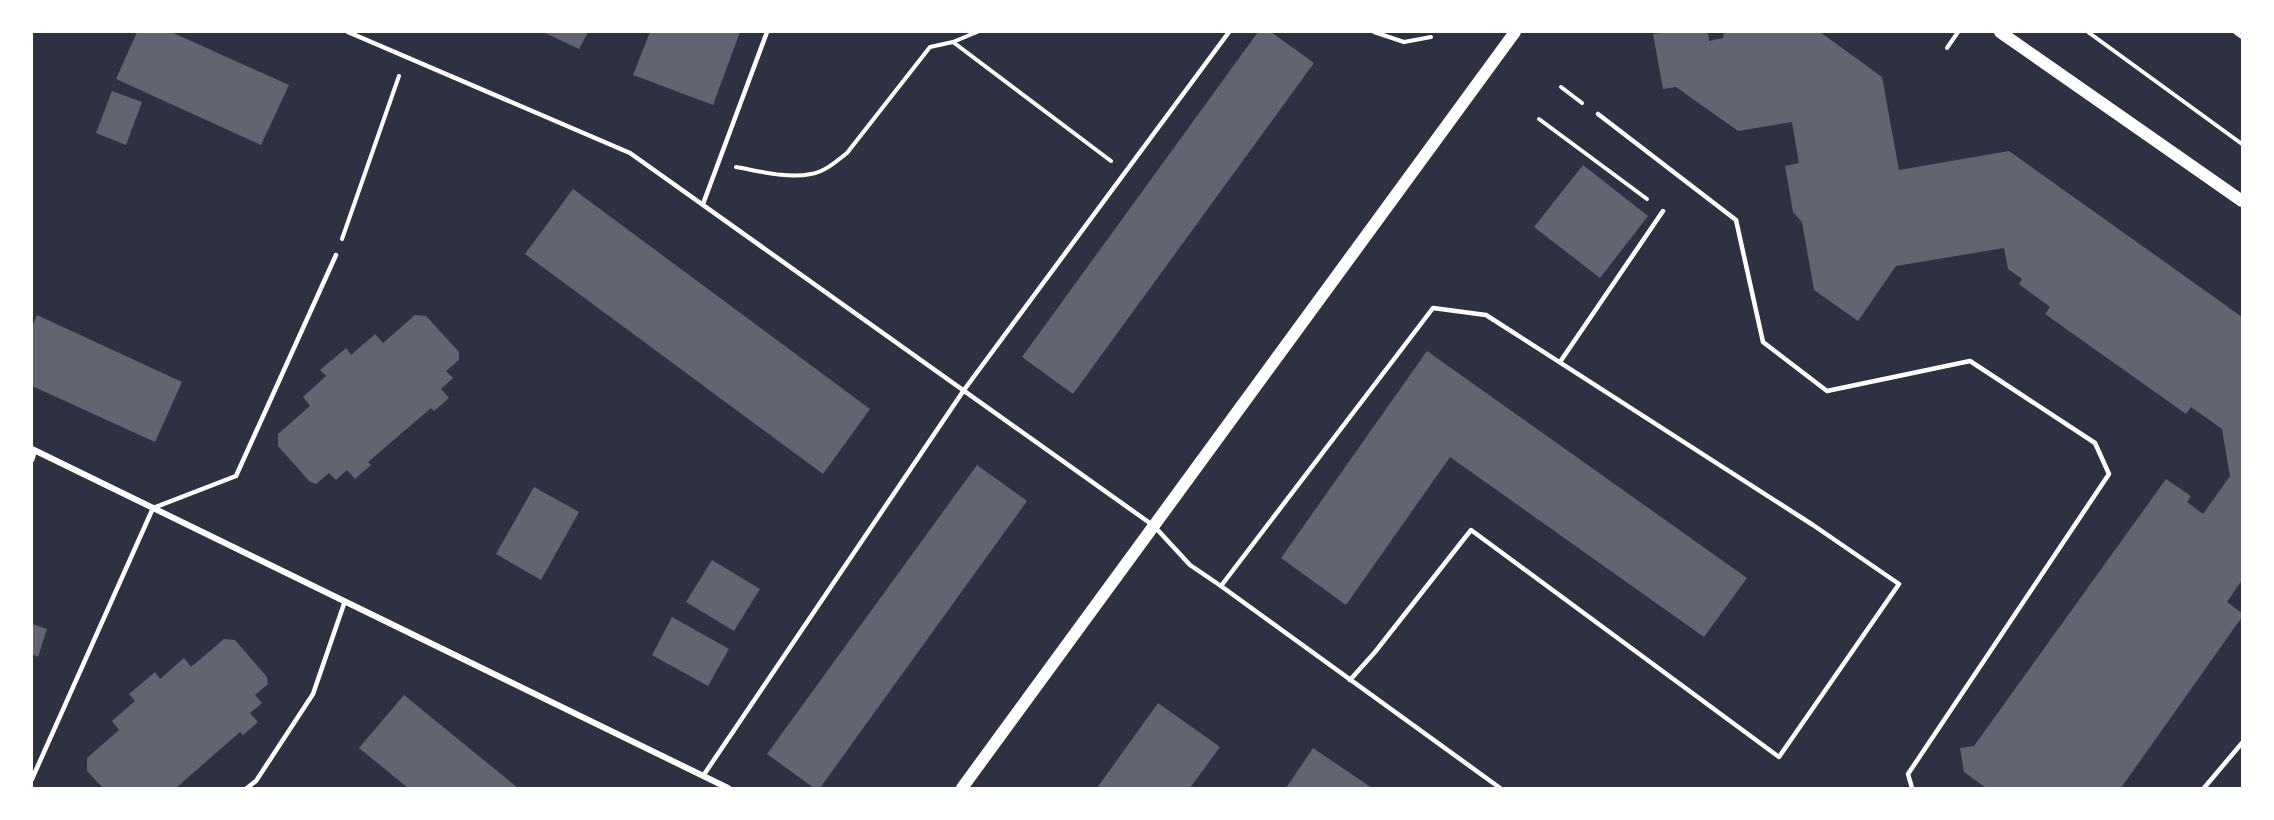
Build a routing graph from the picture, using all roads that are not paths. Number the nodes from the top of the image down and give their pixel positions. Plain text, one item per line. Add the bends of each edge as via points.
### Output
1 (348, 32) edge
2 (767, 32) edge
3 (1229, 32) edge
4 (1515, 32) edge
5 (2000, 32) edge
6 (1598, 114) road end
7 (2242, 201) edge
8 (703, 204) junction
9 (1663, 211) road end
10 (336, 255) road end
11 (1560, 362) junction
12 (964, 390) junction
13 (33, 450) edge
14 (32, 460) edge
15 (153, 508) junction
16 (1154, 526) junction
17 (1221, 586) junction
18 (345, 602) junction
19 (1350, 680) junction
20 (2242, 743) edge
21 (703, 776) junction
22 (32, 779) edge
23 (247, 789) edge
24 (728, 789) edge
25 (962, 789) edge
26 (1500, 789) edge
27 (1912, 789) edge
28 (2204, 789) edge

1 - 8 lane via 630,153
2 - 8 lane
3 - 12 lane
4 - 16 main road
5 - 7 main road
6 - 27 lane via 1736,220 1763,342 1827,391 1970,361 2094,443 2109,474 1908,774
8 - 12 lane
9 - 11 lane
10 - 15 lane via 236,476
11 - 17 lane via 1486,315 1433,308
11 - 19 lane via 1899,584 1779,757 1471,530
12 - 16 lane
12 - 21 lane
13 - 14 lane
13 - 15 street
15 - 18 street
15 - 22 lane
16 - 17 lane via 1190,566
16 - 25 main road
17 - 19 lane
18 - 21 street
18 - 23 lane via 313,694
19 - 26 lane
20 - 28 lane
21 - 24 street

